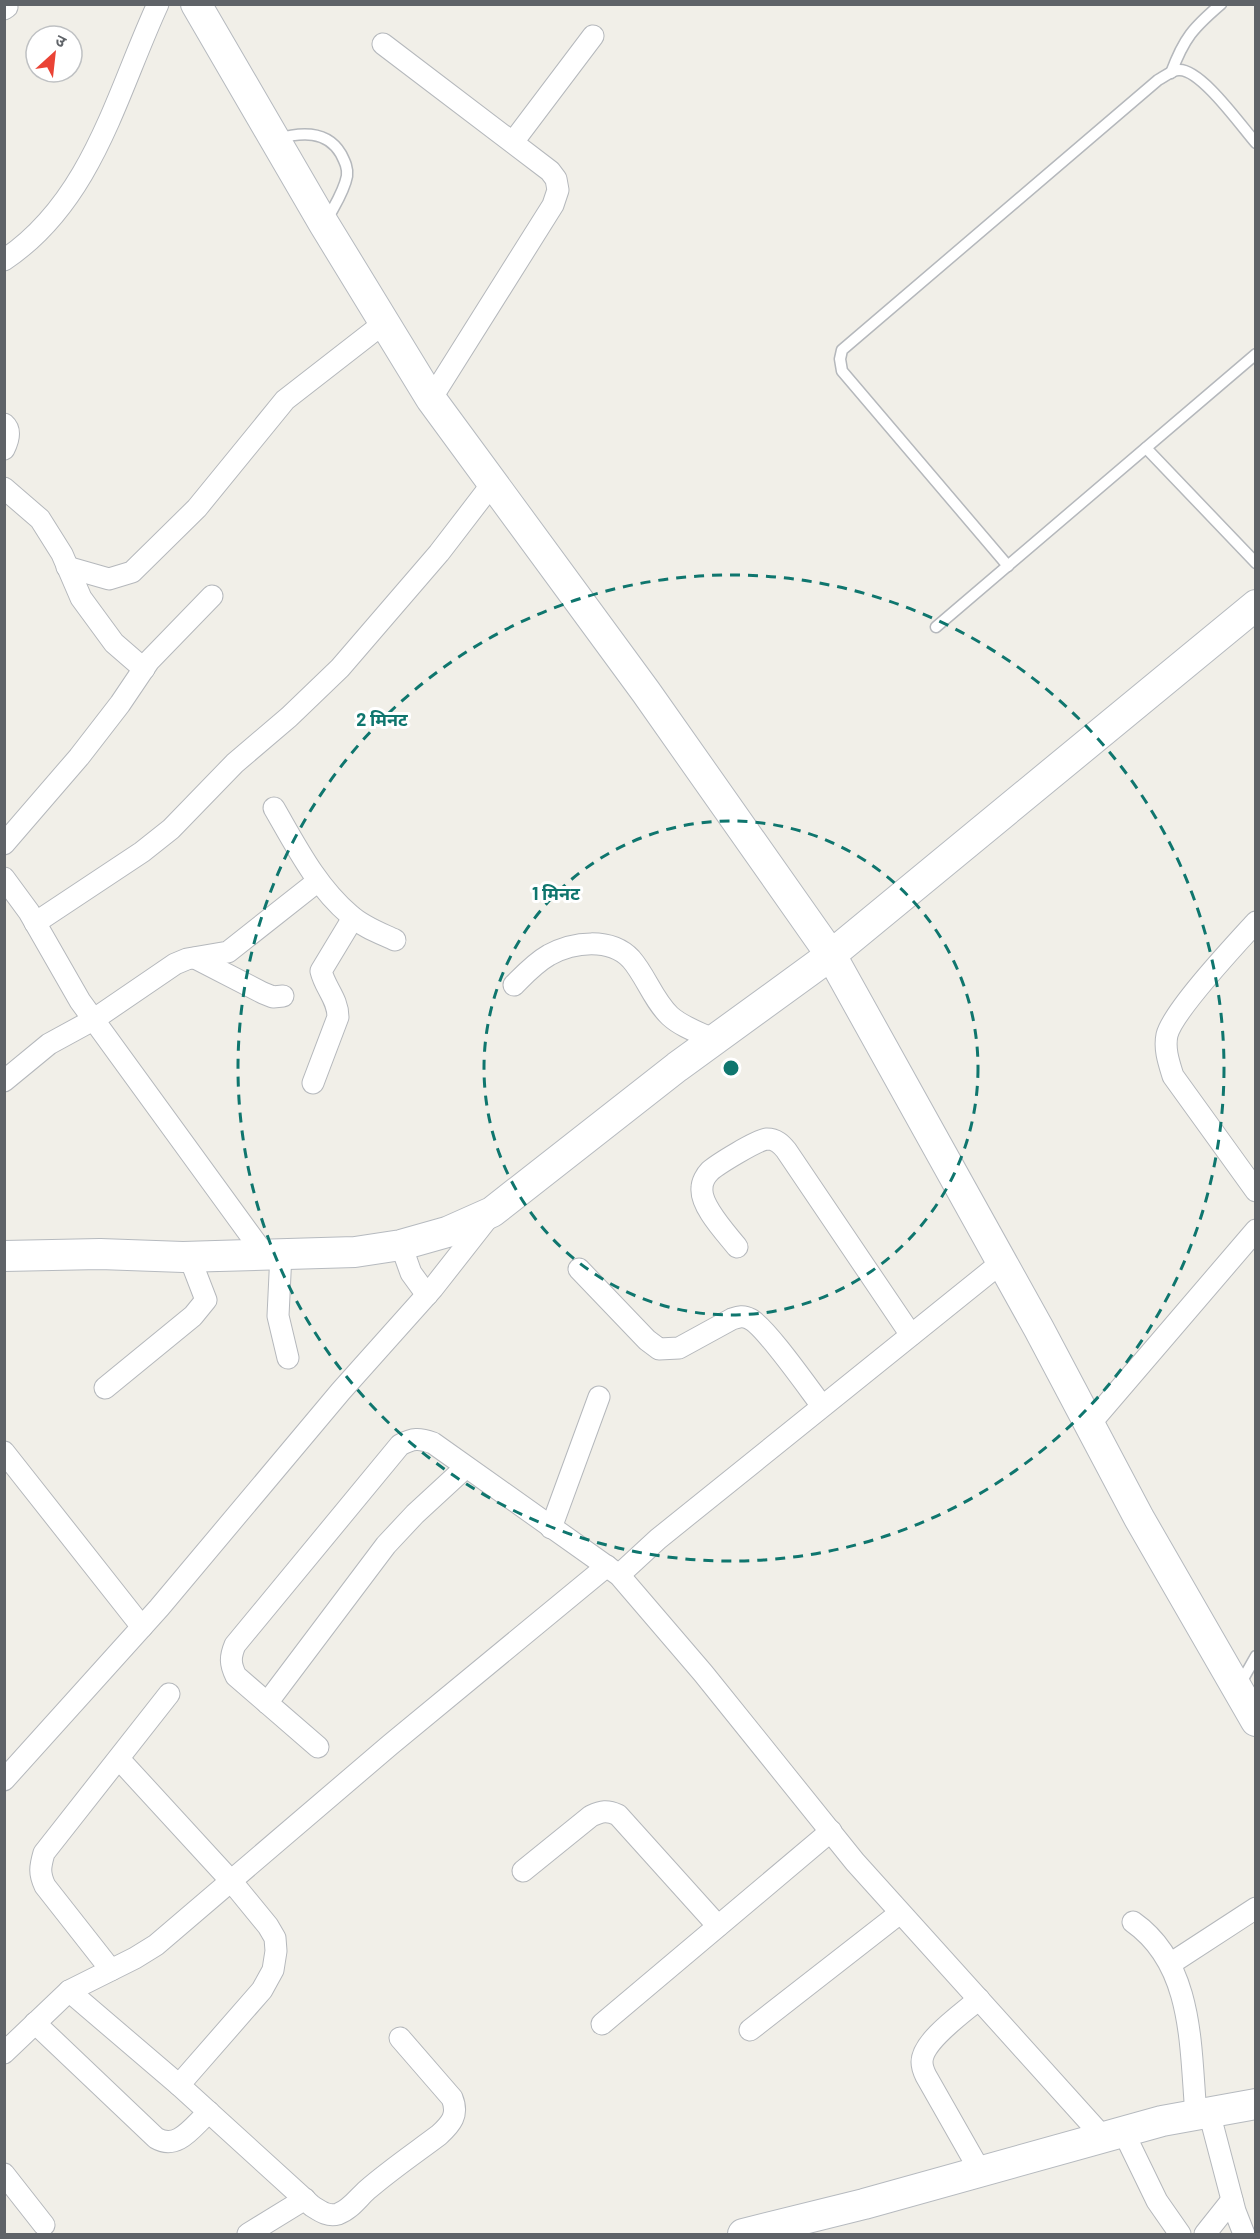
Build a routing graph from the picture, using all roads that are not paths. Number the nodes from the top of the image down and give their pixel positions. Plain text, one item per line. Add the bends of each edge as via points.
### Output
1 (158, 4) edge
2 (196, 4) edge
3 (1221, 4) edge
4 (593, 36) dead end
5 (383, 44) dead end
6 (1171, 73) junction
7 (274, 140) junction
8 (513, 142) junction
9 (1256, 143) edge
10 (324, 224) junction
11 (4, 260) edge
12 (384, 323) junction
13 (1256, 354) edge
14 (431, 399) junction
15 (4, 424) edge
16 (1146, 448) junction
17 (4, 449) edge
18 (492, 484) junction
19 (4, 488) edge
20 (1256, 563) edge
21 (1008, 566) junction
22 (67, 567) junction
23 (212, 596) dead end
24 (1256, 605) edge
25 (936, 627) dead end
26 (144, 669) junction
27 (274, 807) dead end
28 (4, 844) edge
29 (4, 878) edge
30 (318, 881) junction
31 (353, 918) junction
32 (35, 922) junction
33 (1256, 922) edge
34 (395, 940) dead end
35 (831, 955) junction
36 (195, 958) junction
37 (514, 985) dead end
38 (284, 996) dead end
39 (93, 1020) junction
40 (715, 1040) junction
41 (4, 1081) edge
42 (313, 1083) dead end
43 (1256, 1191) edge
44 (492, 1212) junction
45 (1256, 1230) edge
46 (401, 1245) junction
47 (737, 1247) dead end
48 (272, 1253) junction
49 (4, 1256) edge
50 (189, 1256) junction
51 (1002, 1262) junction
52 (579, 1269) dead end
53 (427, 1295) junction
54 (911, 1335) junction
55 (288, 1358) dead end
56 (105, 1388) dead end
57 (599, 1397) dead end
58 (822, 1407) junction
59 (1089, 1425) junction
60 (4, 1452) edge
61 (466, 1467) junction
62 (551, 1528) junction
63 (613, 1571) junction
64 (142, 1628) junction
65 (1256, 1656) edge
66 (1238, 1689) junction
67 (169, 1694) dead end
68 (267, 1703) junction
69 (1256, 1721) edge
70 (318, 1747) dead end
71 (118, 1759) junction
72 (4, 1780) edge
73 (831, 1831) junction
74 (523, 1871) dead end
75 (231, 1882) junction
76 (1256, 1908) edge
77 (900, 1913) junction
78 (1133, 1922) dead end
79 (718, 1926) junction
80 (1170, 1964) junction
81 (111, 1970) junction
82 (69, 1991) junction
83 (979, 1999) junction
84 (35, 2023) junction
85 (602, 2024) dead end
86 (750, 2030) dead end
87 (400, 2038) dead end
88 (4, 2053) edge
89 (179, 2085) junction
90 (1256, 2104) edge
91 (209, 2112) junction
92 (1203, 2113) junction
93 (1113, 2134) junction
94 (980, 2171) junction
95 (4, 2174) edge
96 (305, 2199) junction
97 (1232, 2200) junction
98 (44, 2225) dead end
99 (248, 2235) edge
100 (743, 2235) edge
101 (1180, 2235) edge
102 (1205, 2235) edge
103 (1244, 2235) edge

1 - 11 street via 87,168 48,224
2 - 7 main road
3 - 6 lane via 1185,39
4 - 8 street
5 - 8 street
6 - 9 lane via 1191,73 1205,84
6 - 21 lane via 1158,80 842,350 842,371
7 - 10 main road
7 - 10 lane via 297,133 310,134 325,139 342,156 347,175
8 - 14 street via 550,171 558,190 553,205
10 - 12 main road
12 - 14 main road
12 - 22 street via 285,400 197,508 132,572 109,579
13 - 16 lane
14 - 18 main road
15 - 17 street via 9,434
16 - 20 lane
16 - 21 lane
18 - 32 street via 355,651 289,717 235,763 164,835
18 - 35 main road via 646,692
19 - 22 street via 40,519
21 - 25 lane
22 - 26 street via 81,598 114,643
23 - 26 street
24 - 35 main road
26 - 28 street via 79,757
27 - 30 street
29 - 32 street
30 - 31 street
30 - 36 street via 228,952
31 - 34 street
31 - 42 street via 321,970 338,1006 338,1017
32 - 39 street
33 - 43 street via 1178,1014 1167,1035 1166,1054 1173,1076
35 - 40 main road
35 - 51 main road
36 - 38 street via 263,993
36 - 39 street via 175,964
37 - 40 street via 535,965 562,949 612,946 632,960 669,1015
39 - 41 street via 49,1044
39 - 48 street
40 - 44 main road
44 - 46 main road via 447,1232
44 - 53 street
45 - 59 street
46 - 48 main road via 355,1252
46 - 53 street via 411,1273
47 - 54 street via 706,1206 701,1190 704,1181 708,1173 732,1156 766,1139 777,1141
48 - 50 main road
48 - 55 street via 278,1316
49 - 50 main road
50 - 56 street via 206,1300 201,1308
51 - 54 street
51 - 59 main road
52 - 58 street via 659,1349 679,1348 732,1319 748,1318 762,1329
53 - 64 street
54 - 58 street
57 - 62 street
58 - 63 street
59 - 66 main road
60 - 64 street
61 - 62 street
61 - 68 street via 386,1545
61 - 68 street via 433,1443 412,1439 400,1445 235,1645 231,1666 236,1676
62 - 63 street
63 - 73 street via 703,1673
63 - 75 street via 390,1745
64 - 72 street
65 - 66 lane
66 - 69 main road
67 - 71 street
68 - 70 street
71 - 75 street
71 - 81 street via 44,1853 40,1873 45,1886
73 - 77 street
73 - 79 street
74 - 79 street via 591,1816 610,1811 618,1815
75 - 81 street via 156,1945
75 - 89 street via 275,1938 273,1970 245,2012
76 - 80 street
77 - 83 street
77 - 86 street
78 - 80 street via 1159,1944
79 - 85 street
80 - 92 street via 1181,1988
81 - 82 street
82 - 84 street
82 - 89 street
83 - 93 street
83 - 94 street via 932,2040 924,2050 922,2063
84 - 88 street
84 - 91 street via 156,2138 174,2143
87 - 96 street via 452,2098 456,2107 450,2125 340,2213 324,2213
89 - 91 street
90 - 92 main road
91 - 96 street
92 - 93 main road
92 - 97 street
93 - 94 main road
93 - 101 street
94 - 100 main road
95 - 98 street
96 - 99 street
97 - 102 street
97 - 103 street

